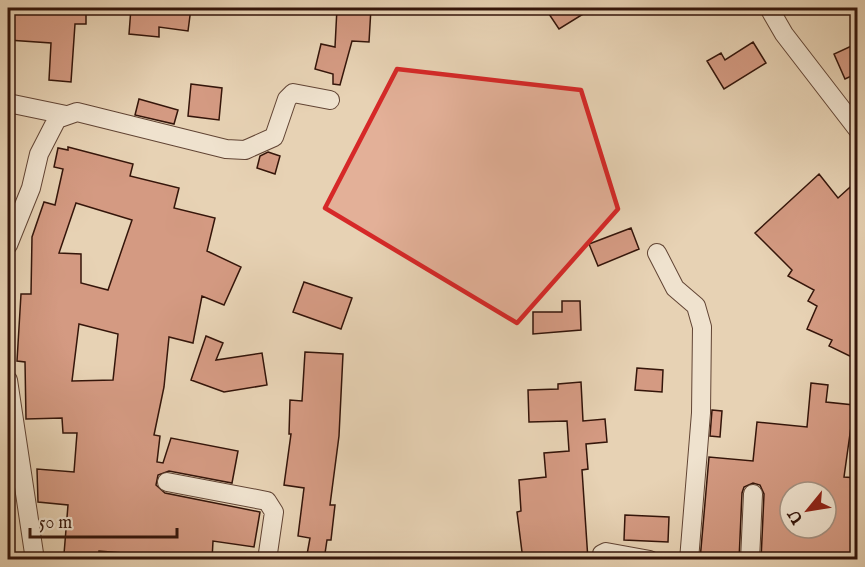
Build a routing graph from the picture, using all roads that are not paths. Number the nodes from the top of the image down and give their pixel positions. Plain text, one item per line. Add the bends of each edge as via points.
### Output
1 (769, 8) edge
2 (330, 100) dead end
3 (8, 103) edge
4 (66, 115) junction
5 (858, 130) edge
6 (8, 245) edge
7 (657, 253) dead end
8 (8, 380) edge
9 (167, 482) dead end
10 (753, 494) dead end
11 (36, 560) edge
12 (267, 560) edge
13 (602, 560) edge
14 (650, 560) edge
15 (689, 560) edge
16 (750, 560) edge

1 - 5 street via 784,34
2 - 4 street via 293,93 274,137 245,150 182,140 77,112
3 - 4 street
4 - 6 street via 57,119 39,154 31,188
7 - 15 street via 675,288 696,306 702,327 701,413
8 - 11 street
9 - 12 street via 267,501 273,512
10 - 16 street
13 - 14 street via 606,552

